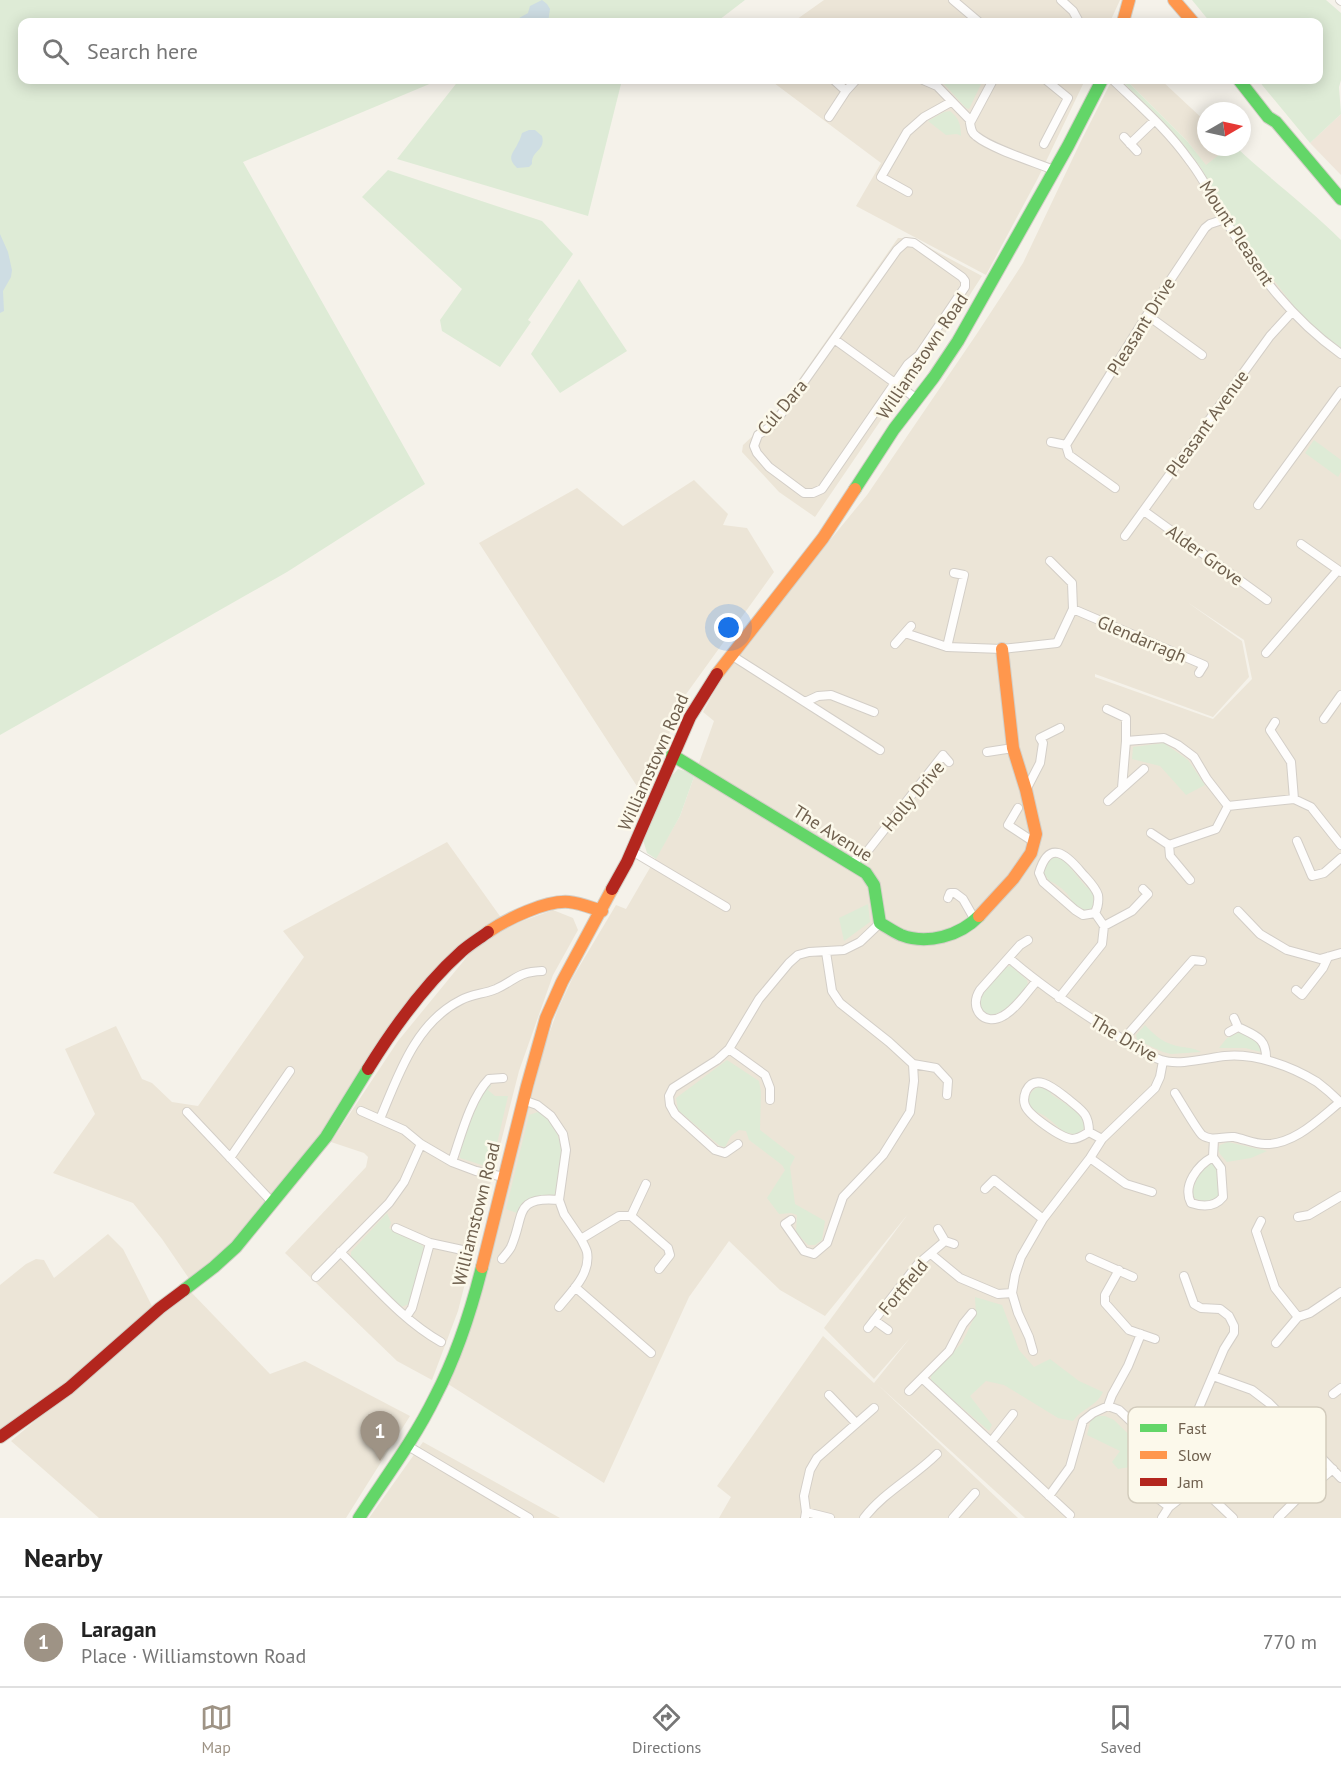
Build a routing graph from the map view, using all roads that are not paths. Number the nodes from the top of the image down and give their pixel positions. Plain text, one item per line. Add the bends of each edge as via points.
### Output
1 (953, 0) edge
2 (1061, 0) edge
3 (1129, 1) edge
4 (1176, 2) edge
5 (974, 18) edge
6 (1077, 18) edge
7 (1124, 18) edge
8 (1190, 18) edge
9 (838, 84) edge
10 (852, 84) edge
11 (932, 84) edge
12 (991, 84) edge
13 (1051, 84) edge
14 (1100, 84) edge
15 (1117, 84) edge
16 (1242, 84) edge
17 (846, 91) junction
18 (951, 102) junction
19 (829, 117) dead end
20 (971, 121) junction
21 (1154, 121) junction
22 (1044, 144) dead end
23 (1130, 144) dead end
24 (1054, 170) junction
25 (908, 192) dead end
26 (1341, 199) edge
27 (1225, 219) junction
28 (1292, 312) junction
29 (1147, 315) junction
30 (834, 339) junction
31 (1341, 354) edge
32 (1202, 355) dead end
33 (895, 383) junction
34 (1341, 391) edge
35 (917, 399) junction
36 (1051, 442) dead end
37 (1066, 444) junction
38 (1115, 488) dead end
39 (1258, 505) dead end
40 (1144, 511) junction
41 (1125, 536) dead end
42 (1301, 544) dead end
43 (1050, 561) dead end
44 (1340, 571) edge
45 (954, 573) dead end
46 (1267, 600) dead end
47 (1073, 609) junction
48 (895, 644) dead end
49 (947, 647) junction
50 (1002, 649) junction
51 (1266, 652) dead end
52 (731, 655) junction
53 (1199, 673) dead end
54 (1341, 695) edge
55 (805, 702) junction
56 (1107, 709) dead end
57 (874, 712) dead end
58 (1324, 718) dead end
59 (1275, 722) dead end
60 (1060, 728) dead end
61 (1126, 741) junction
62 (1013, 748) junction
63 (880, 750) dead end
64 (987, 752) dead end
65 (672, 755) junction
66 (949, 762) dead end
67 (1144, 769) dead end
68 (1122, 788) junction
69 (1026, 790) junction
70 (1293, 799) junction
71 (1108, 801) dead end
72 (1228, 806) junction
73 (1018, 808) dead end
74 (1151, 833) dead end
75 (1297, 841) dead end
76 (1034, 842) junction
77 (1169, 845) junction
78 (1341, 845) edge
79 (632, 851) junction
80 (1341, 858) edge
81 (850, 863) junction
82 (1190, 880) dead end
83 (1143, 888) dead end
84 (948, 897) dead end
85 (726, 907) dead end
86 (602, 911) junction
87 (1238, 911) dead end
88 (1095, 913) junction
89 (975, 920) junction
90 (880, 923) junction
91 (1104, 926) junction
92 (1028, 940) dead end
93 (1191, 950) dead end
94 (826, 952) junction
95 (1341, 953) edge
96 (1328, 957) junction
97 (1009, 958) junction
98 (542, 971) dead end
99 (1036, 982) junction
100 (1296, 990) dead end
101 (1059, 998) junction
102 (1234, 1018) dead end
103 (1238, 1027) junction
104 (1229, 1032) dead end
105 (1123, 1040) junction
106 (729, 1048) junction
107 (1266, 1060) junction
108 (1163, 1061) junction
109 (912, 1064) junction
110 (290, 1071) dead end
111 (503, 1078) dead end
112 (1175, 1093) dead end
113 (947, 1095) dead end
114 (523, 1100) junction
115 (770, 1100) dead end
116 (1340, 1102) edge
117 (361, 1111) dead end
118 (187, 1112) dead end
119 (380, 1119) junction
120 (1089, 1132) junction
121 (1102, 1138) junction
122 (1214, 1139) junction
123 (421, 1144) junction
124 (738, 1144) dead end
125 (1212, 1157) junction
126 (230, 1158) junction
127 (1090, 1158) junction
128 (452, 1162) junction
129 (504, 1178) junction
130 (646, 1184) dead end
131 (985, 1189) dead end
132 (1152, 1192) dead end
133 (1341, 1196) edge
134 (559, 1200) junction
135 (272, 1202) junction
136 (631, 1216) junction
137 (1298, 1217) dead end
138 (792, 1220) dead end
139 (1043, 1220) junction
140 (1261, 1221) dead end
141 (396, 1228) dead end
142 (938, 1229) dead end
143 (581, 1239) junction
144 (430, 1243) junction
145 (467, 1251) dead end
146 (340, 1252) junction
147 (931, 1254) junction
148 (1089, 1258) dead end
149 (502, 1259) dead end
150 (659, 1269) dead end
151 (1119, 1270) junction
152 (1184, 1276) dead end
153 (316, 1277) dead end
154 (1133, 1277) dead end
155 (575, 1287) junction
156 (1341, 1292) edge
157 (1012, 1293) junction
158 (559, 1307) dead end
159 (972, 1313) dead end
160 (406, 1317) junction
161 (1298, 1317) junction
162 (874, 1320) junction
163 (868, 1328) dead end
164 (888, 1330) dead end
165 (1141, 1334) junction
166 (1155, 1339) dead end
167 (441, 1341) dead end
168 (1276, 1343) dead end
169 (1033, 1351) dead end
170 (651, 1353) dead end
171 (1213, 1376) junction
172 (922, 1378) junction
173 (1341, 1388) edge
174 (909, 1391) dead end
175 (1333, 1394) dead end
176 (829, 1395) dead end
177 (1108, 1406) junction
178 (1199, 1407) edge
179 (1274, 1407) edge
180 (874, 1408) dead end
181 (1013, 1414) dead end
182 (1128, 1418) edge
183 (856, 1423) junction
184 (0, 1437) edge
185 (991, 1442) junction
186 (408, 1446) junction
187 (937, 1454) dead end
188 (1326, 1462) edge
189 (1333, 1469) junction
190 (1326, 1475) edge
191 (1341, 1478) edge
192 (975, 1494) dead end
193 (1050, 1496) junction
194 (1164, 1503) edge
195 (1174, 1503) edge
196 (1217, 1503) edge
197 (1293, 1503) edge
198 (1169, 1507) junction
199 (805, 1515) edge
200 (1070, 1515) dead end
201 (359, 1518) edge
202 (529, 1518) edge
203 (830, 1518) edge
204 (864, 1518) edge
205 (953, 1518) edge
206 (1162, 1518) edge
207 (1233, 1518) edge
208 (1278, 1518) edge

1 - 5 street
2 - 6 street
3 - 7 street
4 - 8 street
9 - 17 street
10 - 17 street
11 - 18 street
12 - 20 street
13 - 22 street via 1068,98
14 - 24 street, Williamstown Road
15 - 21 street, Mount Pleasent
16 - 26 street
17 - 19 street
18 - 20 street
18 - 25 street via 907,132 881,177
20 - 24 street via 971,131 994,147
21 - 23 street
21 - 27 street, Mount Pleasent via 1190,160
24 - 35 street, Williamstown Road via 971,320
27 - 28 street, Mount Pleasent via 1258,270
27 - 29 street, Pleasant Drive via 1205,228
28 - 31 street, Mount Pleasent
28 - 40 street, Pleasant Avenue via 1266,341
29 - 32 street
29 - 37 street, Pleasant Drive
30 - 33 street
30 - 33 street, Cúl Dara via 906,242 914,243 962,277 964,290
30 - 33 street, Cúl Dara via 779,417 755,440 762,460 804,493 822,489
33 - 35 street
34 - 39 street
35 - 52 street, Williamstown Road via 824,538
36 - 37 street
37 - 38 street via 1069,455
40 - 41 street, Pleasant Avenue
40 - 46 street, Alder Grove
42 - 44 street
43 - 47 street via 1072,582
44 - 51 street
45 - 49 street via 964,575
47 - 50 street via 1057,643
47 - 53 street, Glendarragh via 1204,665
48 - 49 street via 908,630
49 - 50 street
50 - 62 street
52 - 55 street
52 - 65 street, Williamstown Road via 699,700
54 - 58 street
55 - 57 street via 831,694
55 - 63 street
56 - 61 street via 1126,718
59 - 70 street via 1270,730 1291,762
60 - 69 street via 1040,738 1040,764
61 - 68 street
61 - 72 street via 1164,738 1178,746 1194,757
62 - 64 street
62 - 69 street
65 - 79 street, Williamstown Road
65 - 81 street, The Avenue
66 - 81 street, Holly Drive via 943,755 866,853
67 - 68 street
68 - 71 street
69 - 76 street via 1036,834
70 - 72 street
70 - 78 street via 1311,807
72 - 77 street via 1216,829
73 - 76 street via 1008,825
74 - 77 street
75 - 80 street via 1312,876 1324,873
76 - 89 street via 1013,879
77 - 82 street via 1170,856
79 - 85 street
79 - 86 street, Williamstown Road
81 - 90 street, The Avenue via 866,873 874,885
83 - 91 street via 1148,894 1132,911
84 - 89 street via 956,892
86 - 114 street, Williamstown Road via 552,1004
86 - 135 street via 569,902 539,907 494,928 456,956 402,1020 326,1137
87 - 96 street via 1260,934 1287,950 1320,959
88 - 88 street via 1083,915 1074,910 1043,882 1039,873 1047,856 1054,853 1069,858 1095,888
88 - 91 street
89 - 90 street via 951,935 928,939 901,934
90 - 94 street via 860,942 844,950
91 - 101 street via 1102,944
92 - 97 street
93 - 105 street via 1197,960
94 - 106 street via 798,955 789,963 759,999
94 - 109 street via 832,991 840,1003
95 - 96 street
96 - 100 street via 1302,995
97 - 99 street, The Drive
97 - 99 street via 976,996 974,1004 979,1014 986,1019 1007,1014
98 - 119 street via 525,972 495,989 462,999 441,1013 421,1033 402,1066
99 - 101 street, The Drive
101 - 105 street, The Drive
102 - 103 street
103 - 104 street
103 - 107 street via 1260,1038
105 - 108 street, The Drive
106 - 115 street via 765,1075
106 - 124 street via 673,1088 669,1096 675,1114 715,1150 725,1153
107 - 108 street, The Drive via 1229,1056
107 - 116 street, The Drive via 1318,1083
108 - 121 street via 1155,1088
109 - 113 street via 936,1068 948,1081
109 - 138 street via 914,1081 909,1112 883,1155 843,1197 827,1242 814,1254 804,1251 785,1224
110 - 126 street
111 - 128 street via 489,1078 482,1086
112 - 122 street via 1202,1135
114 - 129 street, Williamstown Road
114 - 134 street via 551,1116 563,1134 566,1150
116 - 122 street via 1314,1124 1279,1143 1232,1137
117 - 119 street
118 - 126 street
119 - 123 street via 404,1130
120 - 120 street via 1073,1139 1062,1136 1029,1113 1023,1099 1030,1085 1050,1085 1082,1111 1089,1122
120 - 121 street
121 - 127 street
122 - 125 street
123 - 128 street
123 - 146 street via 404,1182 389,1203
125 - 125 street via 1221,1168 1223,1197 1215,1204 1191,1203 1188,1190 1197,1169
126 - 135 street
127 - 132 street via 1126,1184
127 - 139 street
128 - 129 street
129 - 186 street, Williamstown Road via 461,1334 435,1398
130 - 136 street
131 - 139 street via 994,1180
133 - 137 street via 1309,1215
134 - 143 street
134 - 149 street via 532,1201 522,1210 511,1248
135 - 184 street via 220,1261 69,1388
136 - 143 street via 619,1216
136 - 150 street via 668,1248 670,1255
139 - 157 street via 1021,1257
140 - 161 street via 1256,1231 1275,1288
141 - 144 street
142 - 147 street, Fortfield via 949,1243
143 - 155 street via 587,1251 587,1264
144 - 145 street
144 - 160 street
146 - 153 street
146 - 160 street
147 - 157 street, Fortfield via 960,1278 998,1294
147 - 162 street, Fortfield via 918,1264
148 - 151 street
151 - 154 street
151 - 165 street via 1105,1295 1105,1303 1130,1330
152 - 171 street via 1194,1304 1220,1309 1234,1326
155 - 158 street
155 - 170 street
156 - 161 street
157 - 169 street
159 - 172 street via 949,1351
160 - 167 street
161 - 168 street
162 - 163 street, Fortfield
162 - 164 street, Fortfield
165 - 166 street
165 - 177 street
171 - 178 street
171 - 179 street via 1252,1390
172 - 174 street
172 - 185 street
173 - 175 street
176 - 183 street
177 - 182 street
177 - 193 street via 1083,1421 1070,1467
180 - 183 street
181 - 185 street
183 - 199 street via 816,1458 804,1496
185 - 193 street
186 - 201 street, Williamstown Road
186 - 202 street
187 - 204 street
188 - 189 street
189 - 190 street
189 - 191 street
192 - 205 street
193 - 200 street
194 - 198 street
195 - 198 street
196 - 207 street
197 - 208 street
198 - 206 street
199 - 203 street

